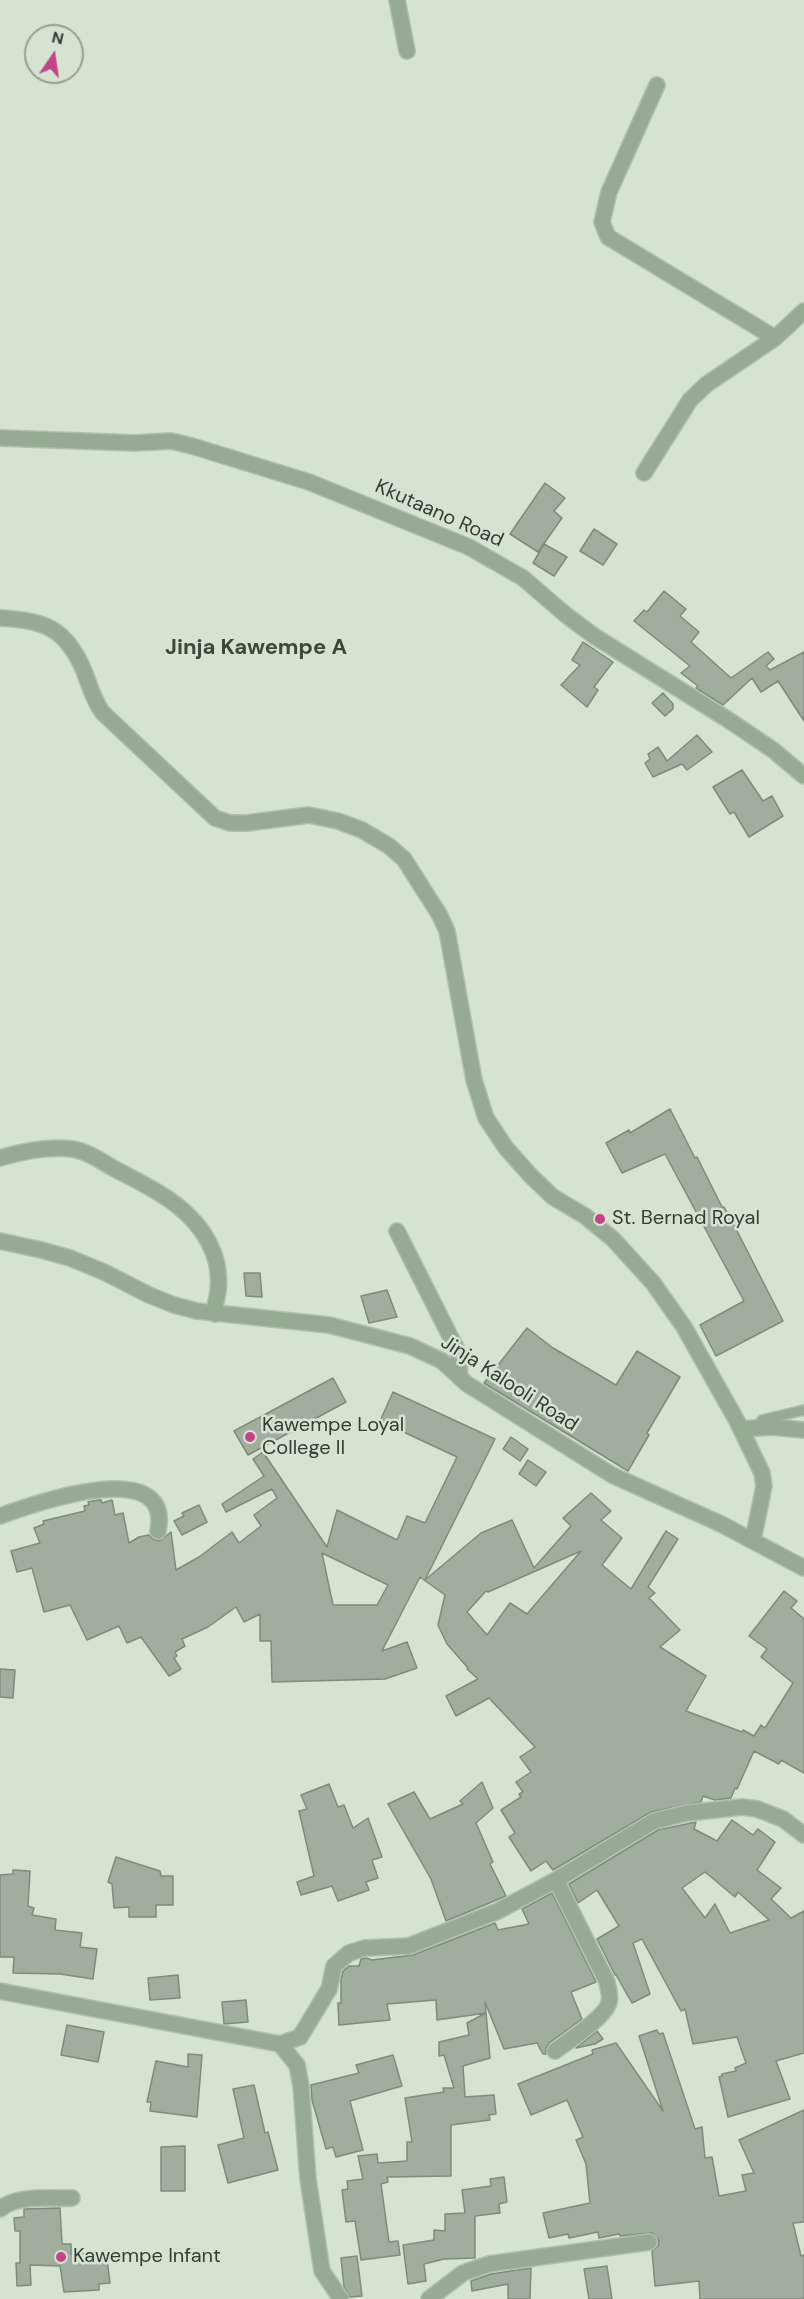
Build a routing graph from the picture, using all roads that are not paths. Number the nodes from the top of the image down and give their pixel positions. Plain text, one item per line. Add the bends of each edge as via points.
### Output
1 (397, 0) edge
2 (407, 51) dead end
3 (657, 85) dead end
4 (804, 311) edge
5 (775, 338) junction
6 (0, 438) edge
7 (644, 473) dead end
8 (0, 618) edge
9 (804, 776) edge
10 (0, 1158) edge
11 (397, 1231) dead end
12 (0, 1241) edge
13 (215, 1314) junction
14 (460, 1378) junction
15 (804, 1410) edge
16 (749, 1429) junction
17 (804, 1430) edge
18 (0, 1516) edge
19 (158, 1531) dead end
20 (753, 1540) junction
21 (804, 1568) edge
22 (804, 1835) edge
23 (556, 1880) junction
24 (0, 1991) edge
25 (280, 2044) junction
26 (555, 2051) dead end
27 (72, 2198) dead end
28 (0, 2209) edge
29 (649, 2242) dead end
30 (341, 2299) edge
31 (429, 2299) edge

1 - 2 street
3 - 5 street via 609,192 602,222 608,237
4 - 5 street
5 - 7 street via 690,400
6 - 9 street, Kkutaano Road via 171,441 222,453 318,486 470,547 523,578 594,636 727,719
8 - 16 street via 44,624 60,636 75,651 94,702 103,713 216,818 246,823 309,815 338,821 362,830 404,859 447,931 474,1080 486,1118 531,1176 553,1197 613,1239 653,1283
10 - 13 street via 31,1150 73,1149 177,1205 200,1229 214,1255 219,1280
11 - 14 street via 458,1352
12 - 13 street, Jinja Kalooli Road via 70,1258 174,1305
13 - 14 street, Jinja Kalooli Road via 329,1325 377,1337 442,1361
14 - 20 street, Jinja Kalooli Road via 612,1475
15 - 16 lane via 762,1420
16 - 17 street
16 - 20 street via 764,1486
18 - 19 street via 63,1496 122,1489 149,1496 156,1505
20 - 21 street, Jinja Kalooli Road
22 - 23 street via 783,1819 757,1809 687,1813 654,1821
23 - 25 street via 498,1911 410,1946 365,1948 349,1953 334,1966 329,1989 300,2037
23 - 26 street via 610,1993 609,2004 599,2017
24 - 25 street
25 - 30 street via 297,2065 301,2086 308,2179 322,2271
27 - 28 street via 9,2202
29 - 31 street via 489,2264 463,2273

